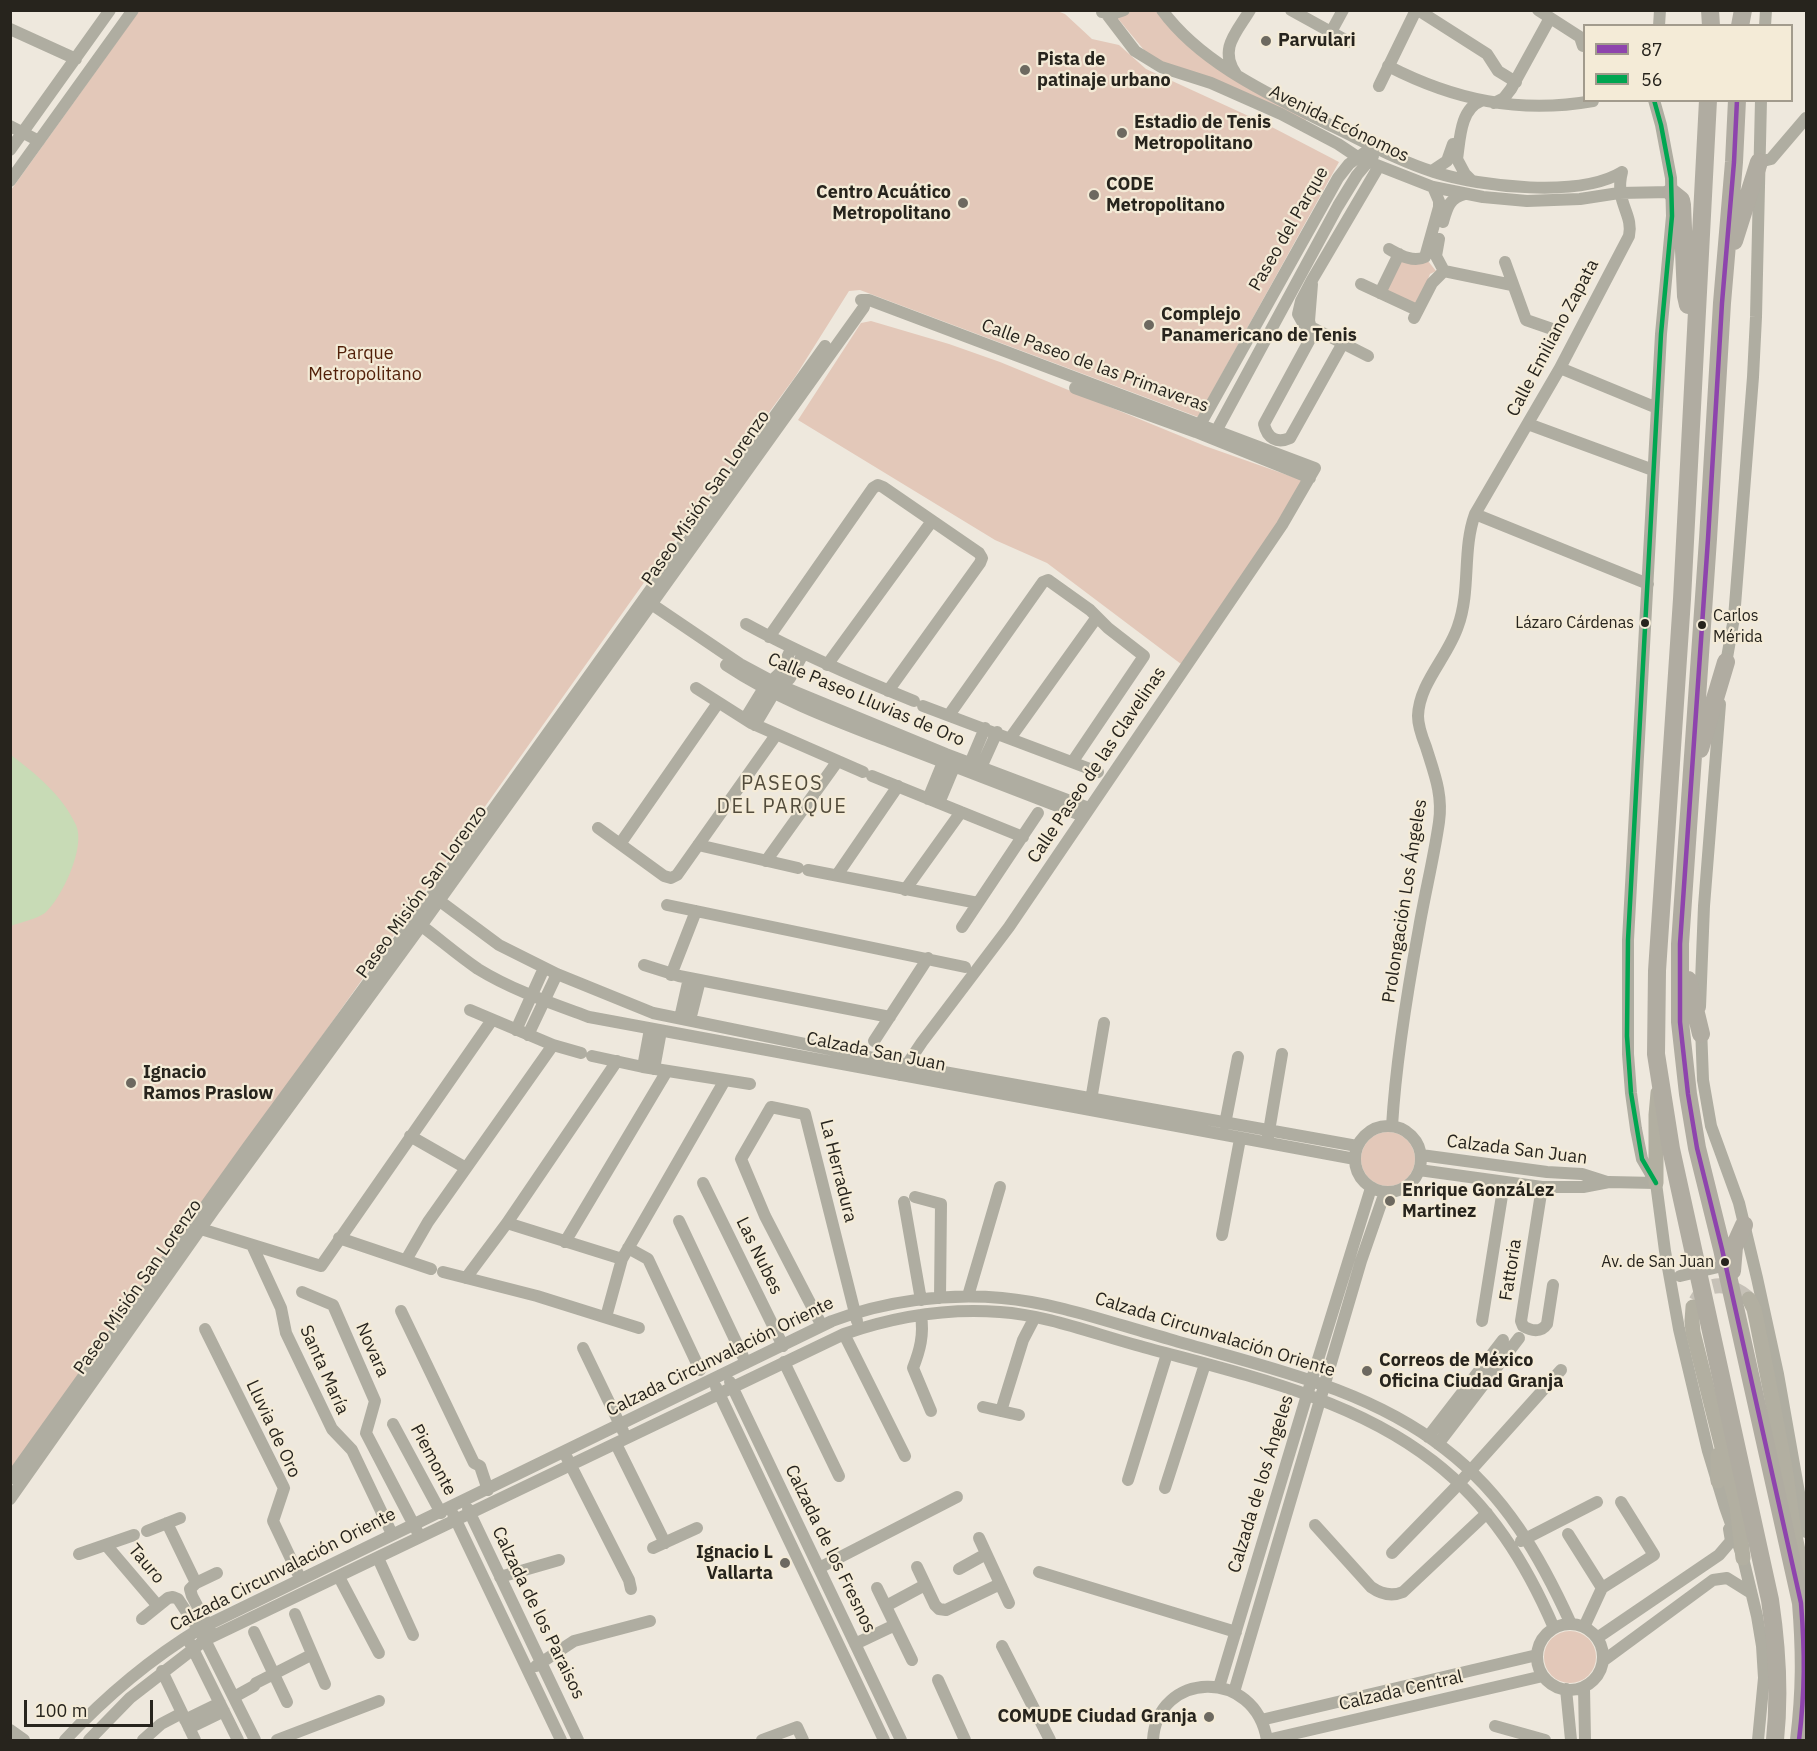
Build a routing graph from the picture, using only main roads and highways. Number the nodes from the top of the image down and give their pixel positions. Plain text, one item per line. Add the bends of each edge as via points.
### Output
1 (1708, 102) edge
2 (1737, 102) edge
3 (1759, 162) road end
4 (1671, 192) road end
5 (1724, 271) junction
6 (1695, 332) junction
7 (1726, 662) road end
8 (1691, 777) junction
9 (1688, 833) junction
10 (1701, 1034) road end
11 (1660, 1078) junction
12 (1656, 1183) road end
13 (1744, 1225) road end
14 (1730, 1291) junction
15 (1749, 1299) dead end
16 (1693, 1307) dead end
17 (1715, 1419) junction
18 (1718, 1481) road end
19 (1743, 1558) road end
20 (1806, 1578) edge
21 (1775, 1740) edge
22 (1799, 1740) edge

1 - 6 highway
2 - 5 highway
3 - 5 highway
4 - 6 highway via 1682,205 1686,297
5 - 8 highway
6 - 11 highway via 1657,971 1656,1054
7 - 8 highway
8 - 9 highway
9 - 10 highway via 1693,860 1688,982
9 - 14 highway via 1680,944 1680,1023 1697,1148
11 - 12 main road
11 - 21 highway via 1671,1149 1770,1600 1778,1667
13 - 14 highway via 1734,1247
14 - 22 highway via 1801,1603 1805,1651
15 - 20 main road via 1757,1323
16 - 17 main road via 1693,1332
17 - 18 main road
17 - 19 main road via 1737,1507

